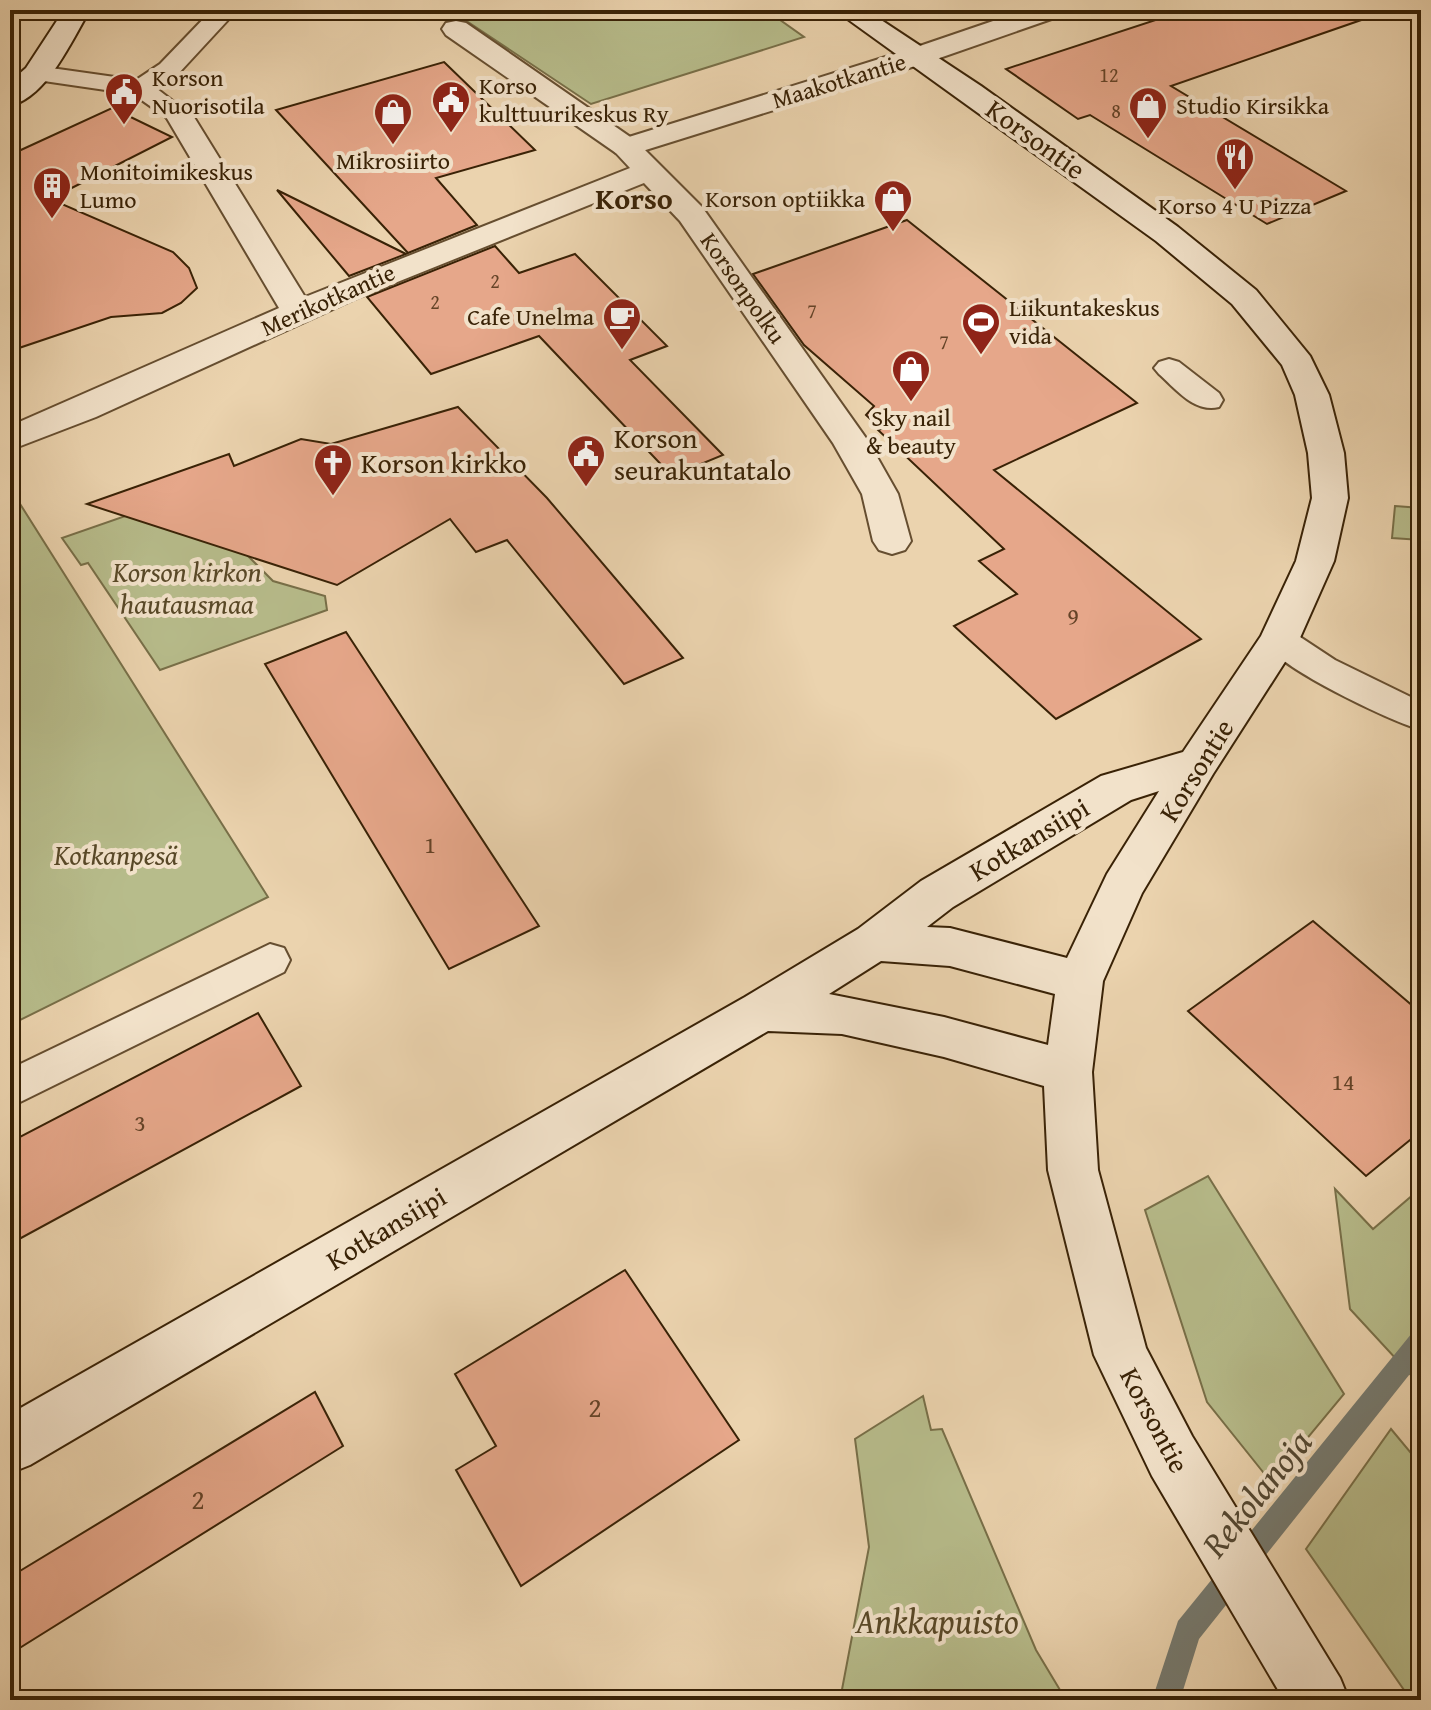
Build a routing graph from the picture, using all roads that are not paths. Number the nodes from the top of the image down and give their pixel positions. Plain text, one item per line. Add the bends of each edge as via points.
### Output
1 (77, 10) edge
2 (848, 10) edge
3 (1051, 10) edge
4 (219, 16) dead end
5 (456, 29) dead end
6 (918, 56) junction
7 (37, 73) junction
8 (140, 88) junction
9 (10, 97) edge
10 (179, 115) joint
11 (626, 147) junction
12 (651, 170) junction
13 (298, 312) junction
14 (1169, 368) dead end
15 (1208, 400) dead end
16 (10, 439) edge
17 (892, 541) dead end
18 (1279, 640) junction
19 (1421, 717) edge
20 (1198, 763) junction
21 (874, 942) junction
22 (270, 960) dead end
23 (1080, 981) junction
24 (762, 1011) junction
25 (1068, 1072) junction
26 (10, 1089) edge
27 (10, 1445) edge
28 (1318, 1700) edge

1 - 7 main road
2 - 6 main road, Korsontie
3 - 6 main road, Maakotkantie
4 - 8 lane via 169,69
5 - 11 main road, Korsonpolku
6 - 11 main road, Maakotkantie
6 - 18 main road, Korsontie via 1178,243 1244,297 1298,363 1326,453 1330,498 1315,561
7 - 8 lane
7 - 9 main road
8 - 10 lane
10 - 13 main road
11 - 12 main road, Korsonpolku
12 - 13 main road, Merikotkantie
12 - 17 main road, Korsonpolku via 691,214 850,441 880,494
13 - 16 main road, Merikotkantie via 76,415
14 - 15 lane
18 - 19 lane via 1323,669
18 - 20 main road, Korsontie
20 - 21 main road, Kotkansiipi via 1116,788 937,894
20 - 23 main road, Korsontie via 1123,887
21 - 23 main road via 950,947
21 - 24 main road, Kotkansiipi
22 - 26 lane
23 - 25 main road, Korsontie
24 - 25 main road via 842,1014
24 - 27 main road, Kotkansiipi
25 - 28 main road, Korsontie via 1073,1170 1121,1355 1172,1456

